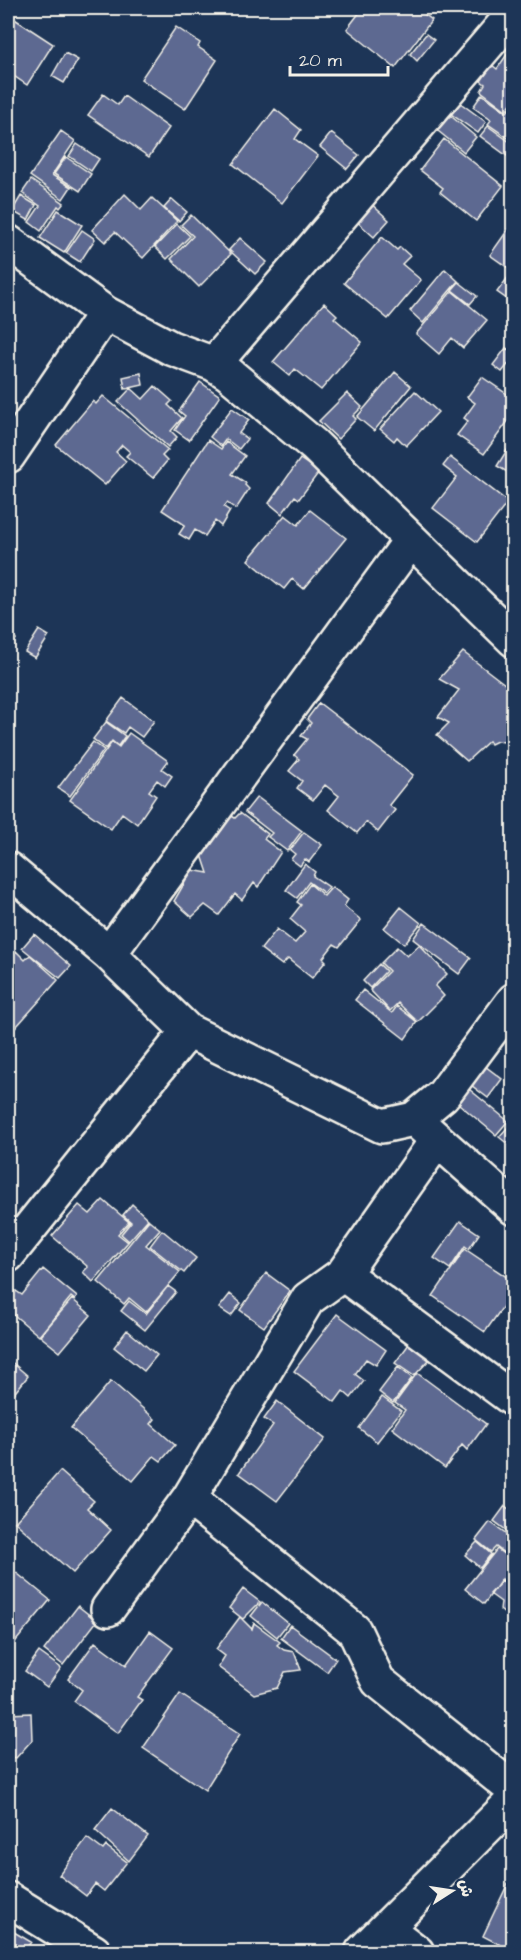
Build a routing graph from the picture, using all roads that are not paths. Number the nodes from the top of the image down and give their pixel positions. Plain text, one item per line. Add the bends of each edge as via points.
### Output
1 (513, 12) edge
2 (8, 242) edge
3 (105, 313) junction
4 (214, 364) junction
5 (8, 456) edge
6 (411, 540) junction
7 (513, 640) edge
8 (8, 870) edge
9 (109, 954) junction
10 (513, 1000) edge
11 (188, 1031) junction
12 (426, 1130) junction
13 (513, 1208) edge
14 (11, 1244) edge
15 (343, 1274) junction
16 (513, 1400) edge
17 (189, 1498) junction
18 (108, 1609) dead end
19 (513, 1790) edge
20 (513, 1800) edge
21 (8, 1899) edge
22 (387, 1929) junction
23 (94, 1953) edge
24 (362, 1953) edge
25 (417, 1953) edge

1 - 4 street
2 - 3 street
3 - 4 street via 171,348
3 - 5 street
4 - 6 street via 314,445
6 - 7 street
6 - 9 street
8 - 9 street
9 - 11 street
10 - 12 street via 443,1095
11 - 12 street via 382,1126
11 - 14 street
12 - 13 street
12 - 15 street
15 - 16 street
15 - 17 street via 308,1299
17 - 18 street
17 - 19 street via 354,1630 378,1681
20 - 22 street
21 - 23 street
22 - 24 street
22 - 25 street

